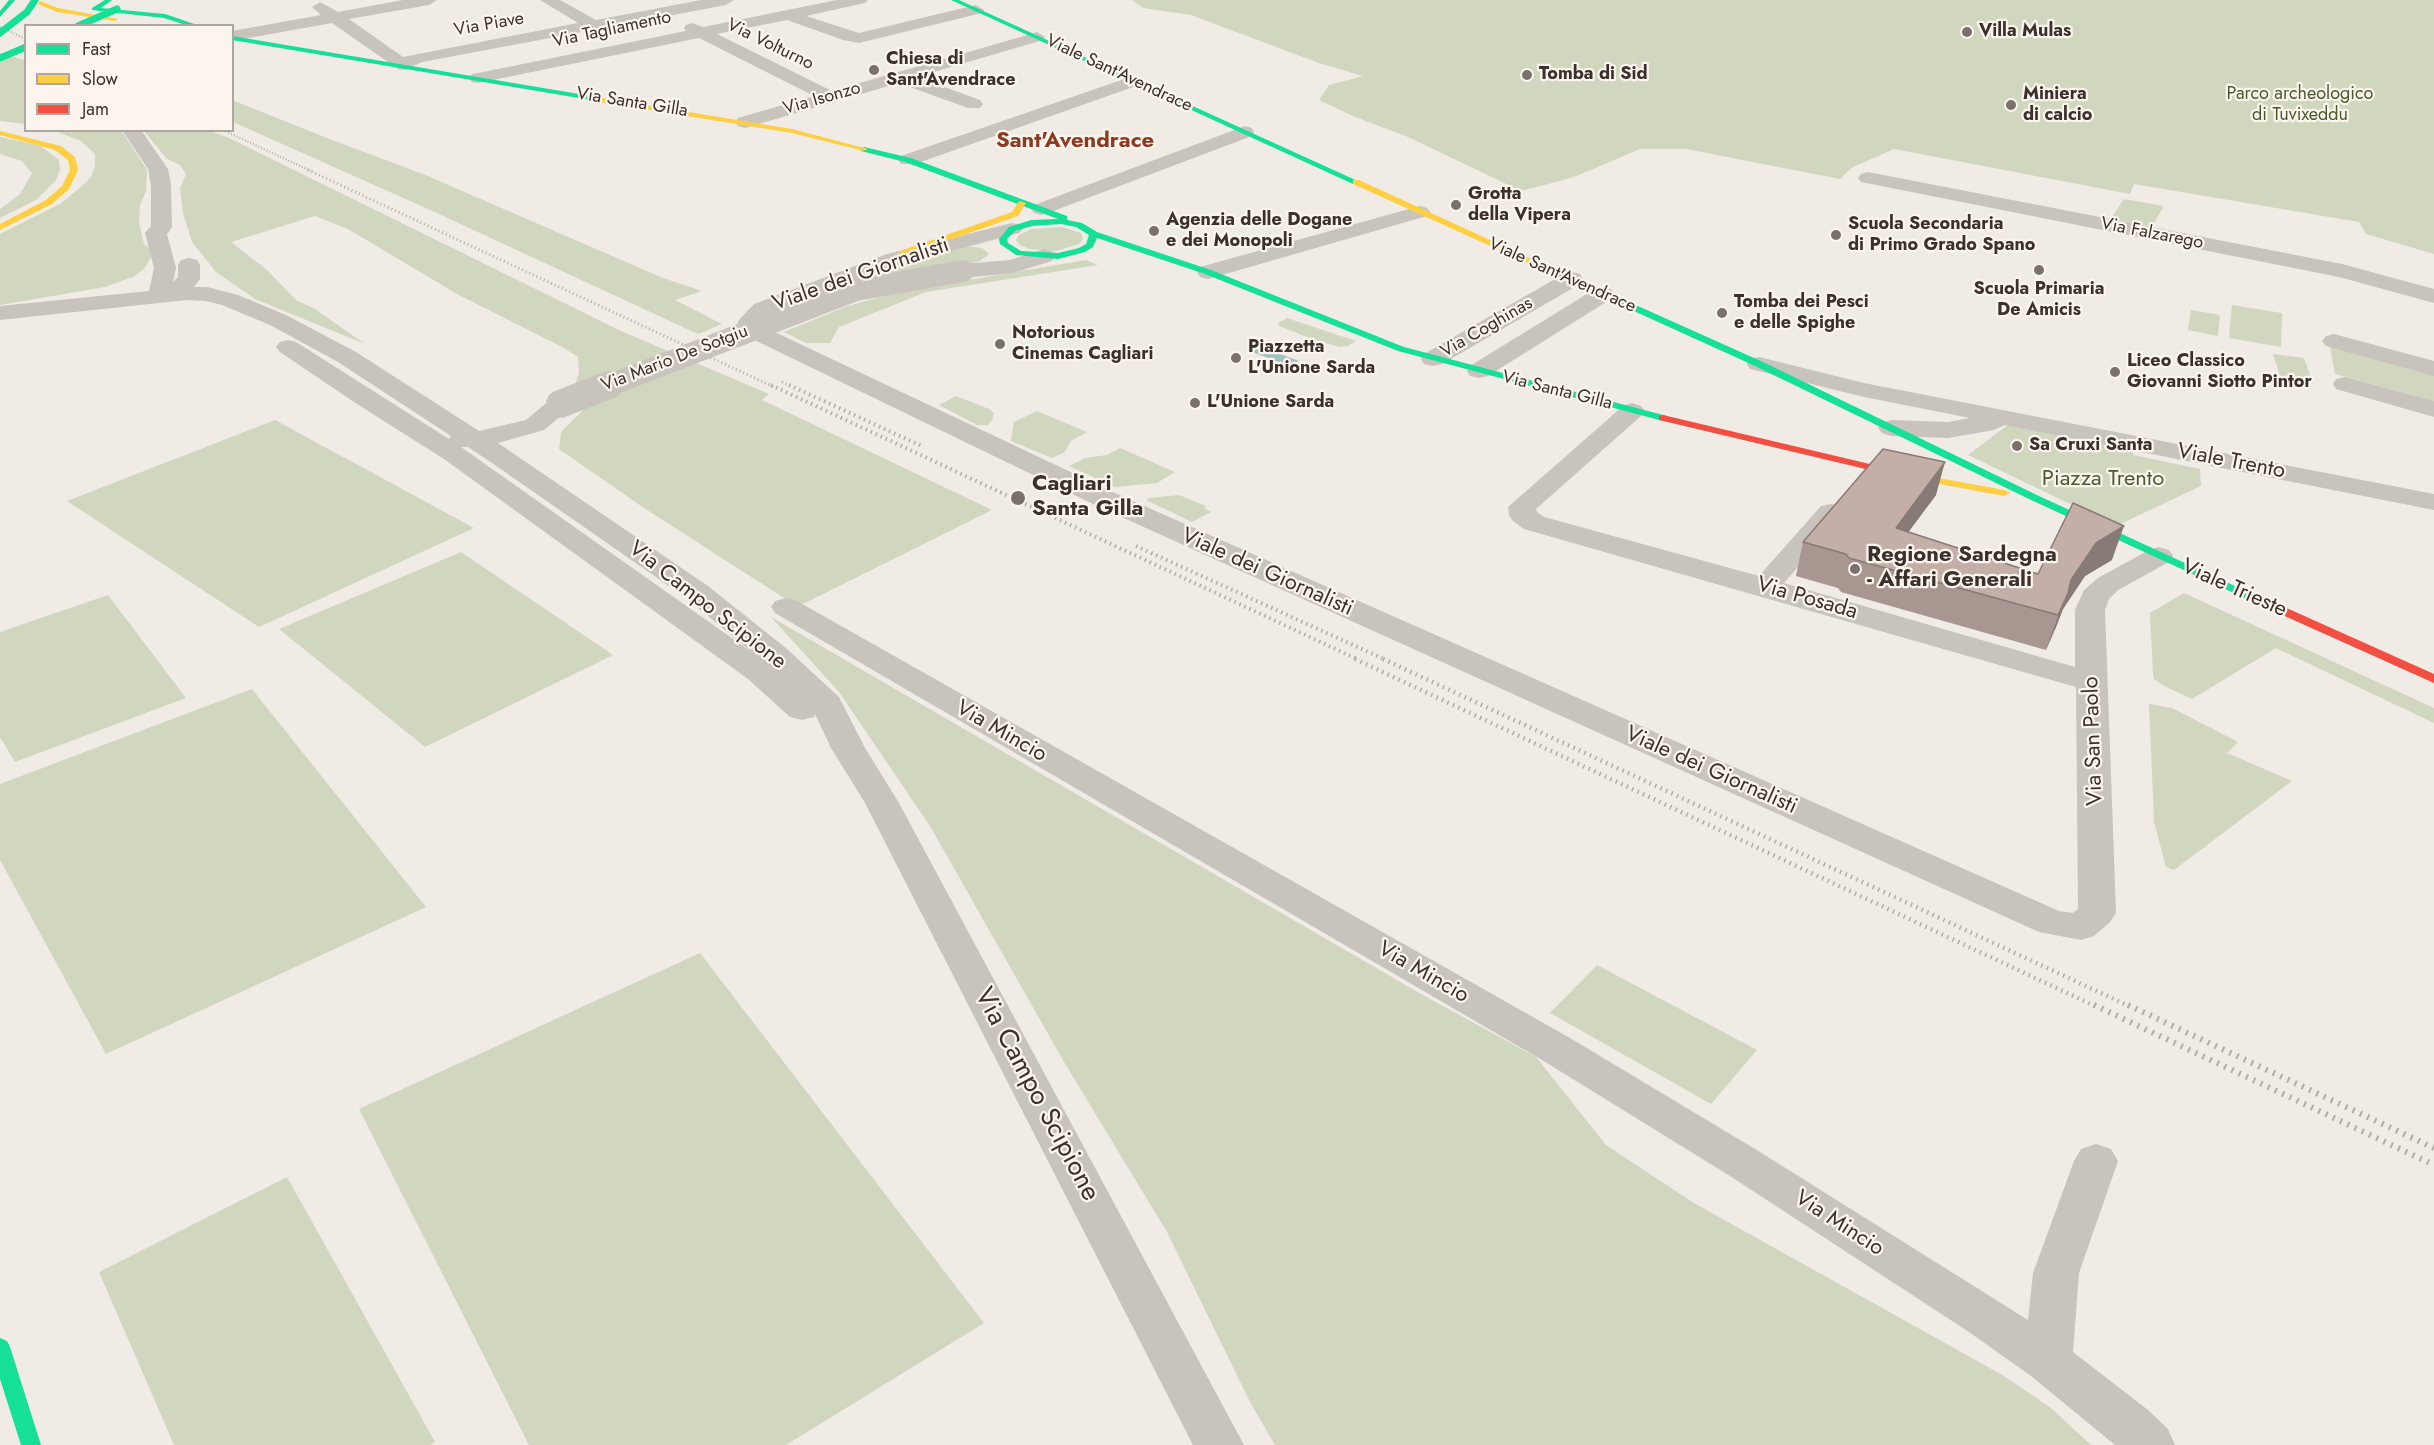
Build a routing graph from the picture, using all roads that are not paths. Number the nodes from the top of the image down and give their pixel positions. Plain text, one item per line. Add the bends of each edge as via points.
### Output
1 (12, 0) edge
2 (139, 0) edge
3 (429, 0) edge
4 (548, 0) edge
5 (726, 0) edge
6 (860, 0) edge
7 (954, 0) edge
8 (36, 1) edge
9 (110, 3) edge
10 (320, 7) dead end
11 (976, 10) junction
12 (662, 12) junction
13 (135, 14) junction
14 (786, 14) junction
15 (0, 15) edge
16 (101, 16) junction
17 (171, 17) junction
18 (333, 17) junction
19 (81, 24) edge
20 (146, 24) edge
21 (191, 24) edge
22 (594, 26) junction
23 (699, 32) junction
24 (0, 33) edge
25 (234, 37) edge
26 (234, 37) edge
27 (1037, 37) junction
28 (0, 47) edge
29 (24, 48) edge
30 (24, 54) edge
31 (0, 58) edge
32 (404, 65) junction
33 (899, 77) junction
34 (477, 78) junction
35 (1132, 81) junction
36 (830, 97) junction
37 (974, 104) dead end
38 (745, 122) junction
39 (132, 132) edge
40 (1245, 132) junction
41 (0, 133) edge
42 (908, 160) junction
43 (1868, 178) dead end
44 (1419, 212) junction
45 (1022, 221) junction
46 (4, 225) edge
47 (162, 227) junction
48 (1094, 234) junction
49 (163, 254) junction
50 (1044, 256) junction
51 (895, 259) junction
52 (189, 265) junction
53 (963, 271) junction
54 (1208, 272) junction
55 (1572, 279) junction
56 (1603, 294) junction
57 (2434, 296) edge
58 (159, 297) junction
59 (230, 300) junction
60 (55, 306) junction
61 (0, 314) edge
62 (2334, 341) dead end
63 (347, 357) junction
64 (1433, 359) junction
65 (1759, 364) junction
66 (2434, 369) edge
67 (1479, 371) junction
68 (2345, 384) dead end
69 (560, 404) junction
70 (1942, 405) junction
71 (382, 409) junction
72 (2434, 409) edge
73 (1632, 411) junction
74 (506, 416) junction
75 (2027, 422) junction
76 (535, 425) junction
77 (1895, 427) junction
78 (475, 440) junction
79 (1939, 450) junction
80 (1924, 480) junction
81 (1857, 483) junction
82 (533, 495) junction
83 (2035, 498) junction
84 (2434, 502) edge
85 (2159, 556) junction
86 (1765, 587) junction
87 (786, 607) dead end
88 (2434, 679) edge
89 (2093, 682) junction
90 (2052, 923) joint
91 (2097, 1161) dead end
92 (0, 1347) edge
93 (2048, 1361) junction
94 (31, 1445) edge
95 (1219, 1445) edge
96 (2150, 1445) edge

1 - 15 main road
2 - 9 main road
3 - 18 street
4 - 22 street
5 - 12 street, Via Piave
6 - 14 street, Via Tagliamento
7 - 11 main road, Viale Sant'Avendrace
8 - 9 main road via 68,5
8 - 16 main road via 57,10
8 - 24 main road, bridge
9 - 13 main road via 94,9
9 - 19 main road, bridge
10 - 18 street
11 - 14 street via 859,38
11 - 27 main road, Viale Sant'Avendrace
12 - 22 street, Via Piave
12 - 23 street, Via Volturno
13 - 16 main road
13 - 17 main road
13 - 17 main road via 160,2 157,8
14 - 23 street, Via Tagliamento
16 - 20 main road
17 - 21 main road
18 - 25 street
18 - 32 street
22 - 32 street, Via Piave via 422,57
23 - 34 street, Via Tagliamento
23 - 36 street, Via Volturno
26 - 32 main road, Via Santa Gilla
27 - 33 street, Via Isonzo
27 - 35 main road, Viale Sant'Avendrace
28 - 30 street
29 - 31 main road, bridge
32 - 34 main road, Via Santa Gilla
33 - 36 street, Via Isonzo
33 - 37 street
34 - 38 main road, Via Santa Gilla
35 - 40 main road, Viale Sant'Avendrace
35 - 42 street
36 - 38 street, Via Isonzo
38 - 42 main road, Via Santa Gilla
39 - 47 street via 158,169
40 - 44 main road, Viale Sant'Avendrace
40 - 45 street, Viale dei Giornalisti
41 - 46 main road via 58,148 74,164 71,179 58,195
42 - 45 main road, Via Santa Gilla
43 - 57 street, Via Falzarego via 2342,270
44 - 54 street
44 - 55 main road, Viale Sant'Avendrace
45 - 48 main road, Via Santa Gilla via 1079,225
45 - 50 main road, Via Santa Gilla via 1018,253
45 - 51 street, Viale dei Giornalisti
45 - 51 main road via 1015,214
45 - 53 street, Via Mario De Sotgiu via 999,256
47 - 49 street via 156,233
47 - 52 street via 171,231 177,251
48 - 50 main road, Via Santa Gilla via 1090,245 1083,249
48 - 54 main road, Via Santa Gilla
49 - 58 street via 165,268
49 - 60 street via 144,278 117,290
50 - 53 street, Via Mario De Sotgiu via 1013,266
51 - 90 street, Viale dei Giornalisti via 762,309 750,321 750,329 1089,492
52 - 58 street via 189,279 179,289
52 - 59 street
53 - 69 street, Via Mario De Sotgiu, bridge via 856,290
54 - 64 main road, Via Santa Gilla
55 - 56 main road, Viale Sant'Avendrace
55 - 64 street, Via Coghinas
56 - 65 main road, Viale Sant'Avendrace
56 - 67 street
58 - 59 street, Via Campo Scipione via 197,294
58 - 60 street
58 - 71 street, Via Campo Scipione via 170,304 214,312 258,327
59 - 63 street, Via Campo Scipione via 278,320
60 - 61 street
62 - 66 street
63 - 74 street, Via Campo Scipione via 359,356 447,409 468,416
63 - 78 street, Via Campo Scipione
64 - 67 main road, Via Santa Gilla
65 - 70 street, Viale Trento
65 - 77 main road, Viale Sant'Avendrace
67 - 73 main road, Via Santa Gilla
68 - 72 street
69 - 74 street, Via Mario De Sotgiu
69 - 76 street, Via Mario De Sotgiu
70 - 75 street, Viale Trento
70 - 77 street via 1942,412 1930,426
70 - 77 street, Viale Trento via 1897,411
71 - 78 street, Via Campo Scipione via 402,410 445,438
71 - 82 street, Via Campo Scipione via 453,453
73 - 81 main road, Via Santa Gilla
73 - 86 street, Via Posada via 1521,507 1523,515 1534,523
74 - 78 street, Via Mario De Sotgiu
75 - 77 street, Viale Trento via 1995,422 1948,430
75 - 84 street, Viale Trento
76 - 78 street, Via Mario De Sotgiu
76 - 82 street, Via Campo Scipione via 522,456 544,476
77 - 79 main road, Viale Sant'Avendrace
78 - 82 street, Via Campo Scipione
79 - 80 main road via 1954,467 1946,475
79 - 83 main road, Viale Sant'Avendrace
80 - 81 main road, Via Santa Gilla
80 - 83 main road, Via Santa Gilla
81 - 86 street
82 - 95 street, Via Campo Scipione via 697,592 776,656 827,704
83 - 85 main road, Viale Trieste
85 - 88 main road, Viale Trieste
85 - 89 street, Via San Paolo via 2108,584 2095,596 2090,610
86 - 89 street, Via Posada
87 - 93 street, Via Mincio via 1556,1048 1986,1317
89 - 90 street, Via San Paolo via 2097,913 2081,927
91 - 93 street via 2056,1273
92 - 94 main road
93 - 96 street

